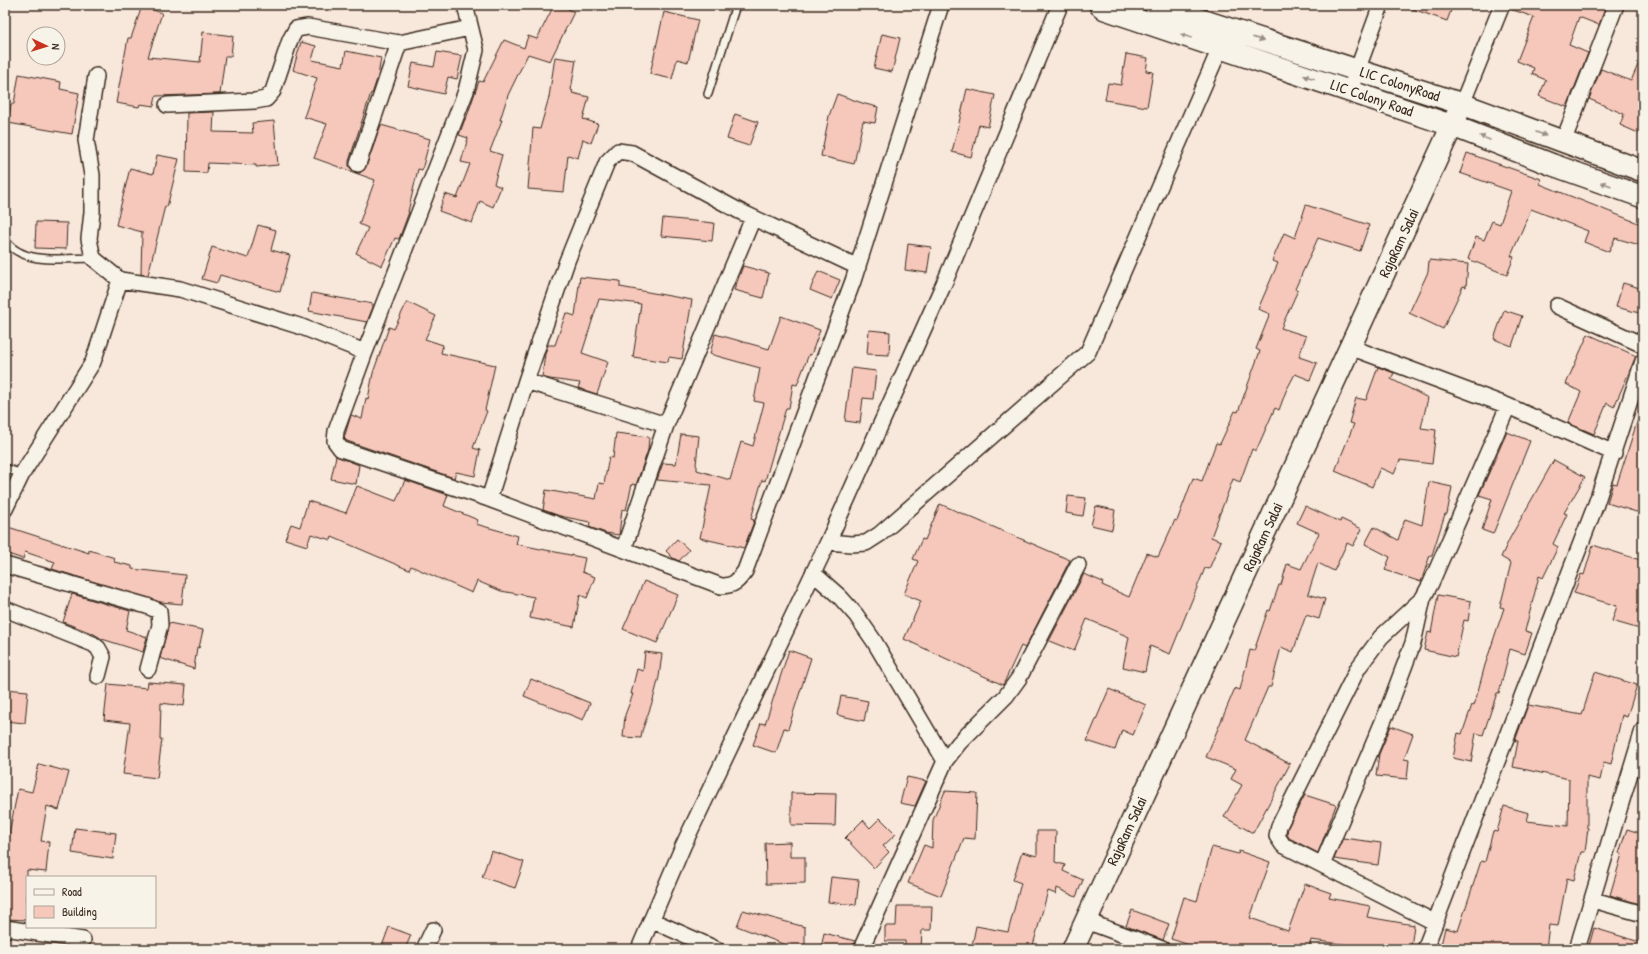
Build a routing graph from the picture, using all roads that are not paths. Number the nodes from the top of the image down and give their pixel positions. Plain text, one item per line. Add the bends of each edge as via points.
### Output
1 (465, 5) edge
2 (736, 5) edge
3 (941, 5) edge
4 (1060, 5) edge
5 (1100, 5) edge
6 (1155, 5) edge
7 (1381, 5) edge
8 (1502, 5) edge
9 (1616, 5) edge
10 (470, 28) junction
11 (1224, 39) junction
12 (399, 43) junction
13 (1357, 70) junction
14 (96, 76) dead end
15 (1350, 90) junction
16 (708, 94) dead end
17 (1462, 104) junction
18 (167, 105) dead end
19 (1453, 126) junction
20 (1563, 142) junction
21 (358, 164) dead end
22 (1643, 171) edge
23 (1643, 197) edge
24 (753, 218) junction
25 (5, 240) edge
26 (93, 258) junction
27 (858, 266) junction
28 (120, 280) junction
29 (1558, 306) dead end
30 (1643, 344) edge
31 (1350, 347) junction
32 (365, 352) junction
33 (1643, 361) edge
34 (526, 381) junction
35 (1508, 406) junction
36 (666, 424) junction
37 (1614, 453) junction
38 (5, 468) edge
39 (22, 474) junction
40 (489, 499) junction
41 (5, 509) edge
42 (828, 542) junction
43 (624, 548) junction
44 (5, 565) edge
45 (1078, 565) dead end
46 (813, 573) junction
47 (1423, 598) junction
48 (5, 609) edge
49 (148, 669) dead end
50 (98, 676) dead end
51 (1643, 730) edge
52 (945, 762) junction
53 (1322, 865) junction
54 (1593, 900) junction
55 (1643, 914) edge
56 (651, 920) junction
57 (1086, 921) junction
58 (1434, 922) junction
59 (5, 928) edge
60 (433, 930) dead end
61 (83, 940) dead end
62 (424, 949) edge
63 (639, 949) edge
64 (716, 949) edge
65 (861, 949) edge
66 (1073, 949) edge
67 (1162, 949) edge
68 (1425, 949) edge
69 (1577, 949) edge

1 - 10 street
2 - 16 lane
3 - 27 street
4 - 42 street via 946,279
11 -> 5 main road, LIC Colony Road via 1105,9
6 - 11 main road, LIC ColonyRoad
7 - 13 street
8 - 17 street
9 - 20 street
10 - 12 street
10 - 32 street via 476,50 466,90
11 -> 13 main road, LIC ColonyRoad
15 -> 11 main road, LIC Colony Road
11 - 42 street via 1088,352 880,534 866,543
12 - 18 street via 308,27 296,29 273,91 266,99
12 - 21 street
13 - 15 street
13 - 17 main road, LIC ColonyRoad
14 - 26 street via 86,140 92,175 89,239
15 - 19 main road, LIC Colony Road
17 - 19 main road, RajaRam Salai
17 -> 20 main road, LIC ColonyRoad
23 -> 19 main road, LIC Colony Road
19 - 31 main road, RajaRam Salai
20 - 22 main road, LIC ColonyRoad
24 - 27 street
24 - 34 street via 632,153 618,151 607,162 567,260
24 - 36 street
25 - 26 lane via 10,247 22,254 43,258
26 - 28 street
27 - 43 street via 744,571 738,581 730,586 722,586
28 - 32 street via 180,290 302,327
28 - 39 street via 93,362
29 - 30 street
31 - 35 street
31 - 57 main road, RajaRam Salai
32 - 40 street via 336,431 335,442 341,449
33 - 37 street
34 - 36 street
34 - 40 street
35 - 37 street
35 - 47 street
36 - 43 street
37 - 58 street
38 - 39 lane
39 - 41 street
40 - 43 street
42 - 46 street
44 - 49 street via 159,611 160,625
45 - 52 street via 1019,678 1006,696 959,743
46 - 52 street via 856,615
46 - 56 street via 683,846
47 - 53 street via 1413,643 1387,712
47 - 53 street via 1381,636 1358,668 1279,826 1277,836 1283,845
48 - 50 street via 93,644 103,657
51 - 54 street
52 - 65 street
53 - 58 street
54 - 55 street
54 - 69 street
56 - 63 street
56 - 64 street
57 - 66 main road, RajaRam Salai
57 - 67 street
58 - 68 street
59 - 61 street
60 - 62 street

